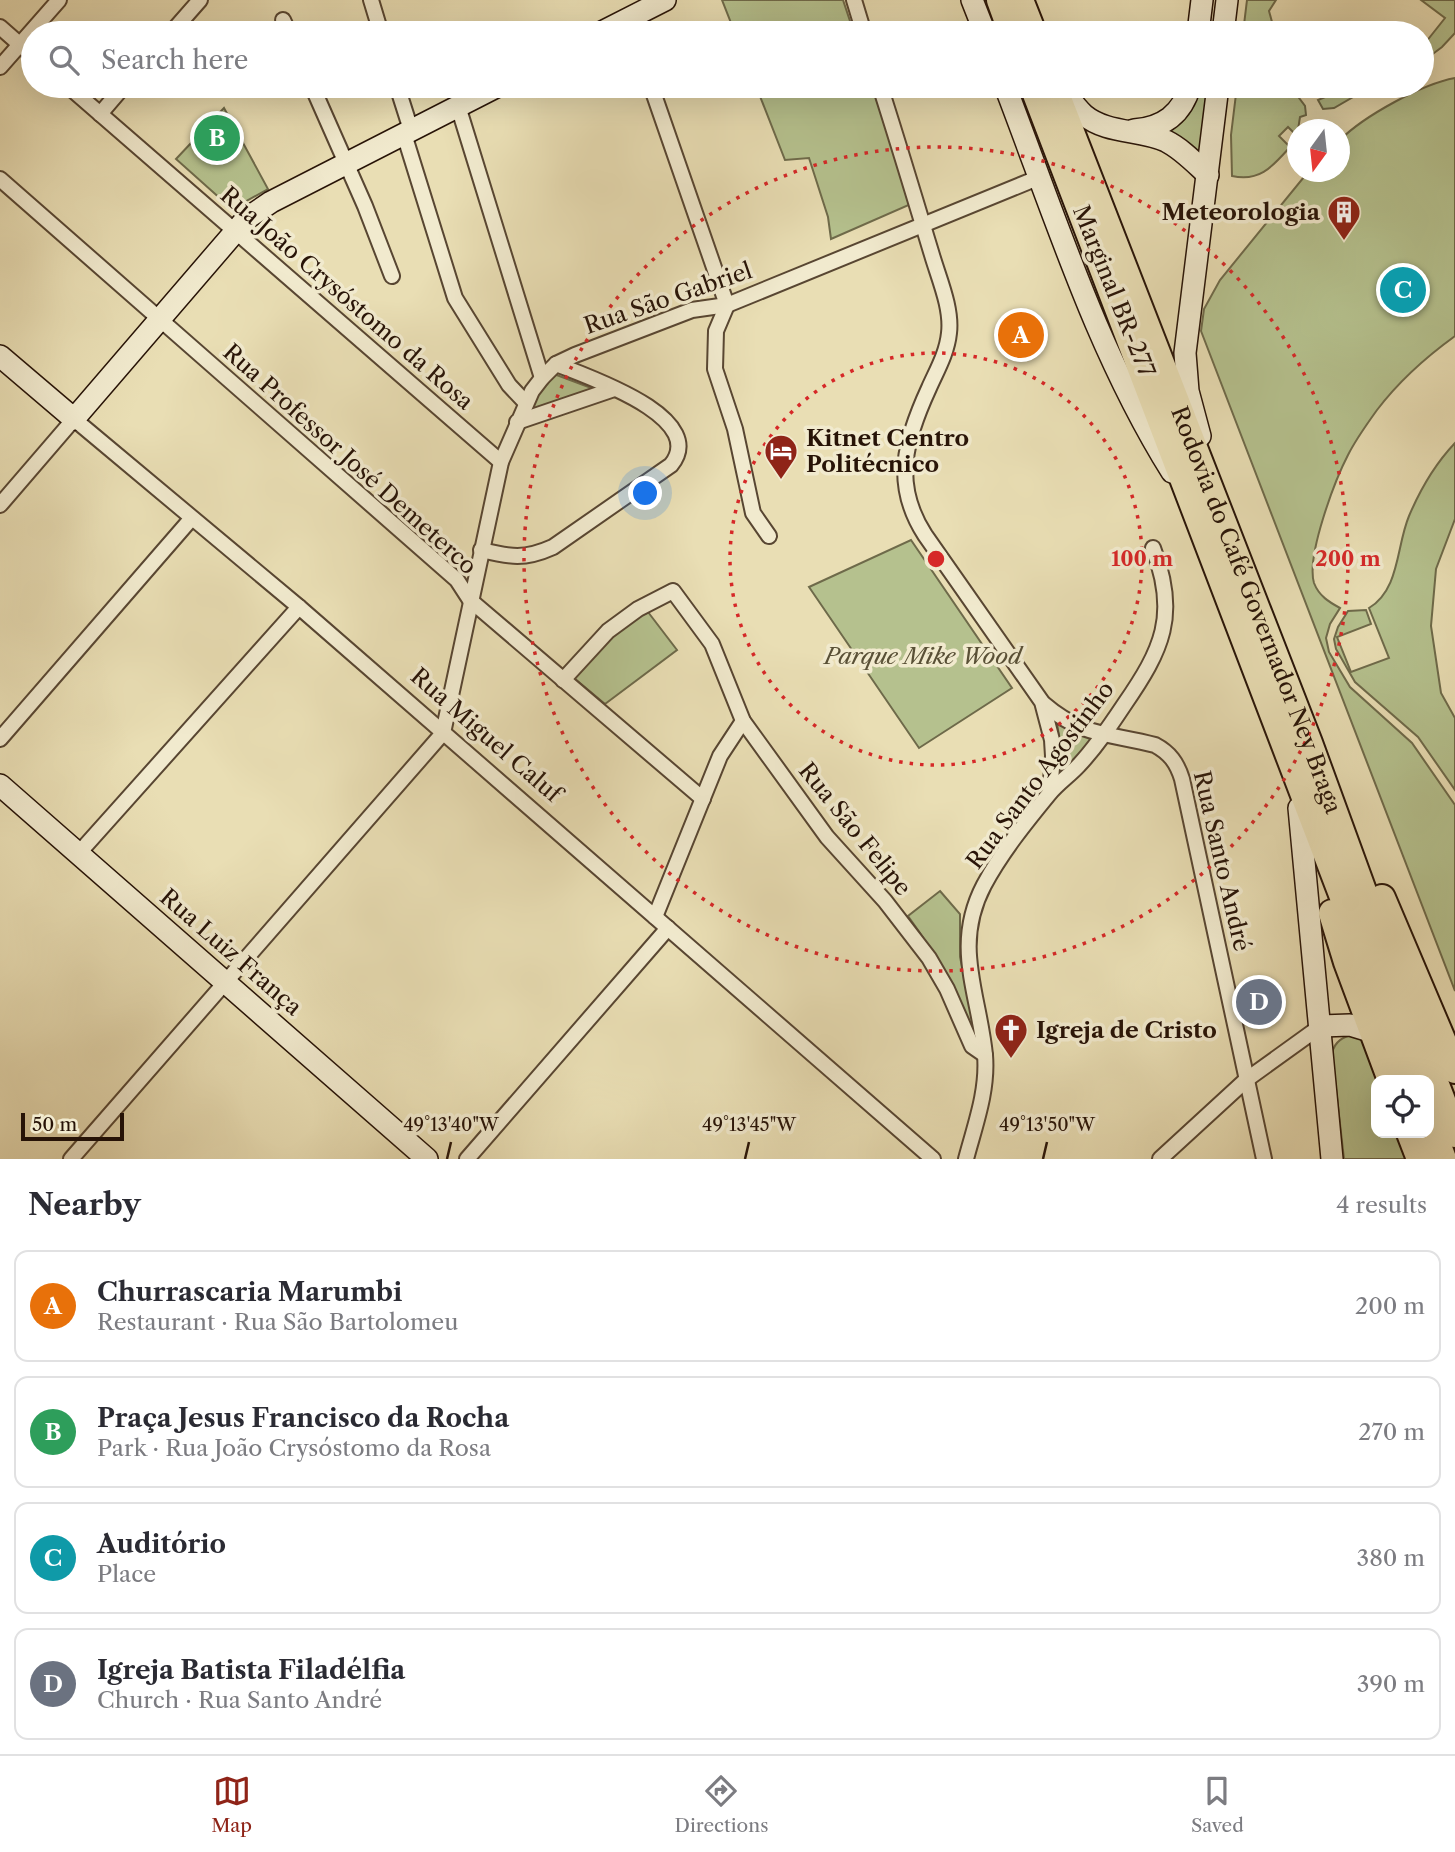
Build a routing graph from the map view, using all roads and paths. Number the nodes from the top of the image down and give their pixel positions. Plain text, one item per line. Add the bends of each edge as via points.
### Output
1 (59, 0) edge
2 (200, 0) edge
3 (371, 0) edge
4 (665, 0) edge
5 (854, 0) edge
6 (972, 0) edge
7 (1000, 0) edge
8 (1020, 0) edge
9 (1202, 0) edge
10 (1227, 0) edge
11 (40, 21) edge
12 (182, 21) edge
13 (377, 21) edge
14 (637, 21) edge
15 (860, 21) edge
16 (980, 21) edge
17 (1008, 21) edge
18 (1028, 21) edge
19 (1199, 21) edge
20 (1224, 21) edge
21 (0, 27) edge
22 (20, 44) joint
23 (0, 67) edge
24 (82, 98) edge
25 (114, 98) edge
26 (317, 98) edge
27 (400, 98) edge
28 (474, 98) edge
29 (655, 98) edge
30 (884, 98) edge
31 (1010, 98) edge
32 (1037, 98) edge
33 (1058, 98) edge
34 (1069, 98) edge
35 (1184, 98) edge
36 (1217, 98) edge
37 (458, 106) junction
38 (100, 114) junction
39 (1128, 130) junction
40 (407, 132) junction
41 (347, 163) junction
42 (1208, 175) junction
43 (1040, 177) junction
44 (0, 179) edge
45 (922, 224) junction
46 (234, 230) junction
47 (392, 276) dead end
48 (727, 305) junction
49 (159, 319) junction
50 (0, 356) edge
51 (556, 364) junction
52 (542, 377) junction
53 (614, 389) junction
54 (526, 403) junction
55 (74, 419) junction
56 (516, 422) junction
57 (501, 461) junction
58 (0, 505) edge
59 (1194, 506) junction
60 (1220, 512) junction
61 (191, 519) junction
62 (769, 536) dead end
63 (1153, 548) dead end
64 (481, 550) junction
65 (470, 600) junction
66 (299, 607) junction
67 (564, 680) junction
68 (1042, 702) junction
69 (1273, 713) junction
70 (743, 721) junction
71 (443, 733) junction
72 (1103, 736) junction
73 (0, 739) edge
74 (1309, 743) junction
75 (0, 785) edge
76 (1050, 792) junction
77 (703, 799) junction
78 (1299, 808) junction
79 (78, 854) junction
80 (655, 917) junction
81 (668, 928) junction
82 (1385, 980) junction
83 (225, 982) junction
84 (1321, 1026) junction
85 (1373, 1032) junction
86 (985, 1055) junction
87 (1455, 1070) edge
88 (1389, 1075) edge
89 (1412, 1075) edge
90 (1246, 1080) junction
91 (1455, 1134) edge
92 (1434, 1135) edge
93 (1412, 1138) edge
94 (71, 1159) edge
95 (427, 1159) edge
96 (467, 1159) edge
97 (933, 1159) edge
98 (966, 1159) edge
99 (1160, 1159) edge
100 (1264, 1159) edge
101 (1332, 1159) edge
102 (1420, 1159) edge
103 (1443, 1159) edge

1 - 11 street
2 - 12 street
3 - 13 street
4 - 14 main road
5 - 15 street
6 - 16 main road
7 - 17 highway
8 - 18 highway
9 - 19 main road
10 - 20 main road
21 - 22 street
22 - 23 street
24 - 38 street, Rua João Crysóstomo da Rosa
25 - 38 street
26 - 41 street
27 - 40 street
28 - 37 main road
29 - 48 street
30 - 45 street
31 - 43 main road, Marginal BR-277
32 - 59 highway, Rodovia do Café Governador Ney Braga
33 - 60 highway, Rodovia do Café Governador Ney Braga
34 - 39 main road via 1090,119
35 - 39 main road via 1178,111 1156,127
36 - 42 main road
37 - 40 main road
37 - 52 street
38 - 46 street, Rua João Crysóstomo da Rosa
39 - 42 main road via 1166,141
40 - 41 main road
40 - 54 street via 448,284 509,385
41 - 46 main road via 258,210
41 - 47 street
42 - 60 main road via 1185,362 1188,391
43 - 45 street, Rua São Gabriel
43 - 59 main road, Marginal BR-277 via 1110,359 1146,430
44 - 49 street, Rua Professor José Demeterco
45 - 48 street, Rua São Gabriel
45 - 68 street via 950,331 910,439 906,492 917,522
46 - 49 main road
46 - 57 street, Rua João Crysóstomo da Rosa
48 - 51 street, Rua São Gabriel via 692,310
48 - 62 street via 716,331 715,369 736,429 753,513
49 - 55 main road
49 - 65 street, Rua Professor José Demeterco via 457,580
50 - 55 main road, Rua Miguel Caluf
51 - 52 street, Rua São Gabriel
51 - 53 street
52 - 54 street, Rua São Gabriel
53 - 56 street
53 - 64 street via 649,406 666,422 678,445 674,461 579,531 540,553 520,558
54 - 56 street, Rua São Gabriel
55 - 58 street
55 - 61 street, Rua Miguel Caluf
56 - 57 street, Rua São Gabriel
57 - 64 street, Rua São Gabriel
59 - 69 highway, Rodovia do Café Governador Ney Braga
60 - 74 highway, Rodovia do Café Governador Ney Braga
61 - 66 street, Rua Miguel Caluf
61 - 73 street
63 - 72 street, Rua Santo Agostinho via 1163,578 1163,633 1153,661
64 - 65 street, Rua São Gabriel
65 - 67 street, Rua Professor José Demeterco
65 - 71 street, Rua São Gabriel
66 - 71 street, Rua Miguel Caluf
66 - 79 street
67 - 70 street, Rua São Felipe via 608,631 673,592 712,644
67 - 77 street, Rua Professor José Demeterco
68 - 72 street, Rua Santo André via 1066,721
68 - 76 street via 1054,756
69 - 78 highway
69 - 82 highway, Rodovia do Café Governador Ney Braga
70 - 77 street via 725,746
70 - 86 street, Rua São Felipe via 834,847 923,951 947,989 972,1046
71 - 80 street, Rua Miguel Caluf
71 - 83 street
72 - 76 street, Rua Santo Agostinho
72 - 90 street, Rua Santo André via 1155,745 1170,755 1180,771
74 - 82 highway, Rodovia do Café Governador Ney Braga
74 - 87 highway via 1398,933
75 - 79 main road, Rua Luiz França
76 - 86 street, Rua Santo Agostinho via 997,863 970,920 968,963
77 - 80 street
78 - 84 main road
78 - 85 highway
79 - 83 main road, Rua Luiz França
80 - 81 street, Rua Miguel Caluf
81 - 96 street
81 - 97 street, Rua Miguel Caluf
82 - 89 highway, Rodovia do Café Governador Ney Braga
82 - 91 highway, Rodovia do Café Governador Ney Braga
83 - 94 street
83 - 95 main road, Rua Luiz França
84 - 85 main road via 1350,1025
84 - 90 street
84 - 101 main road
85 - 88 highway
86 - 98 street, Rua Santo Agostinho via 984,1089
90 - 99 street
90 - 100 street, Rua Santo André
92 - 103 highway
93 - 102 highway

